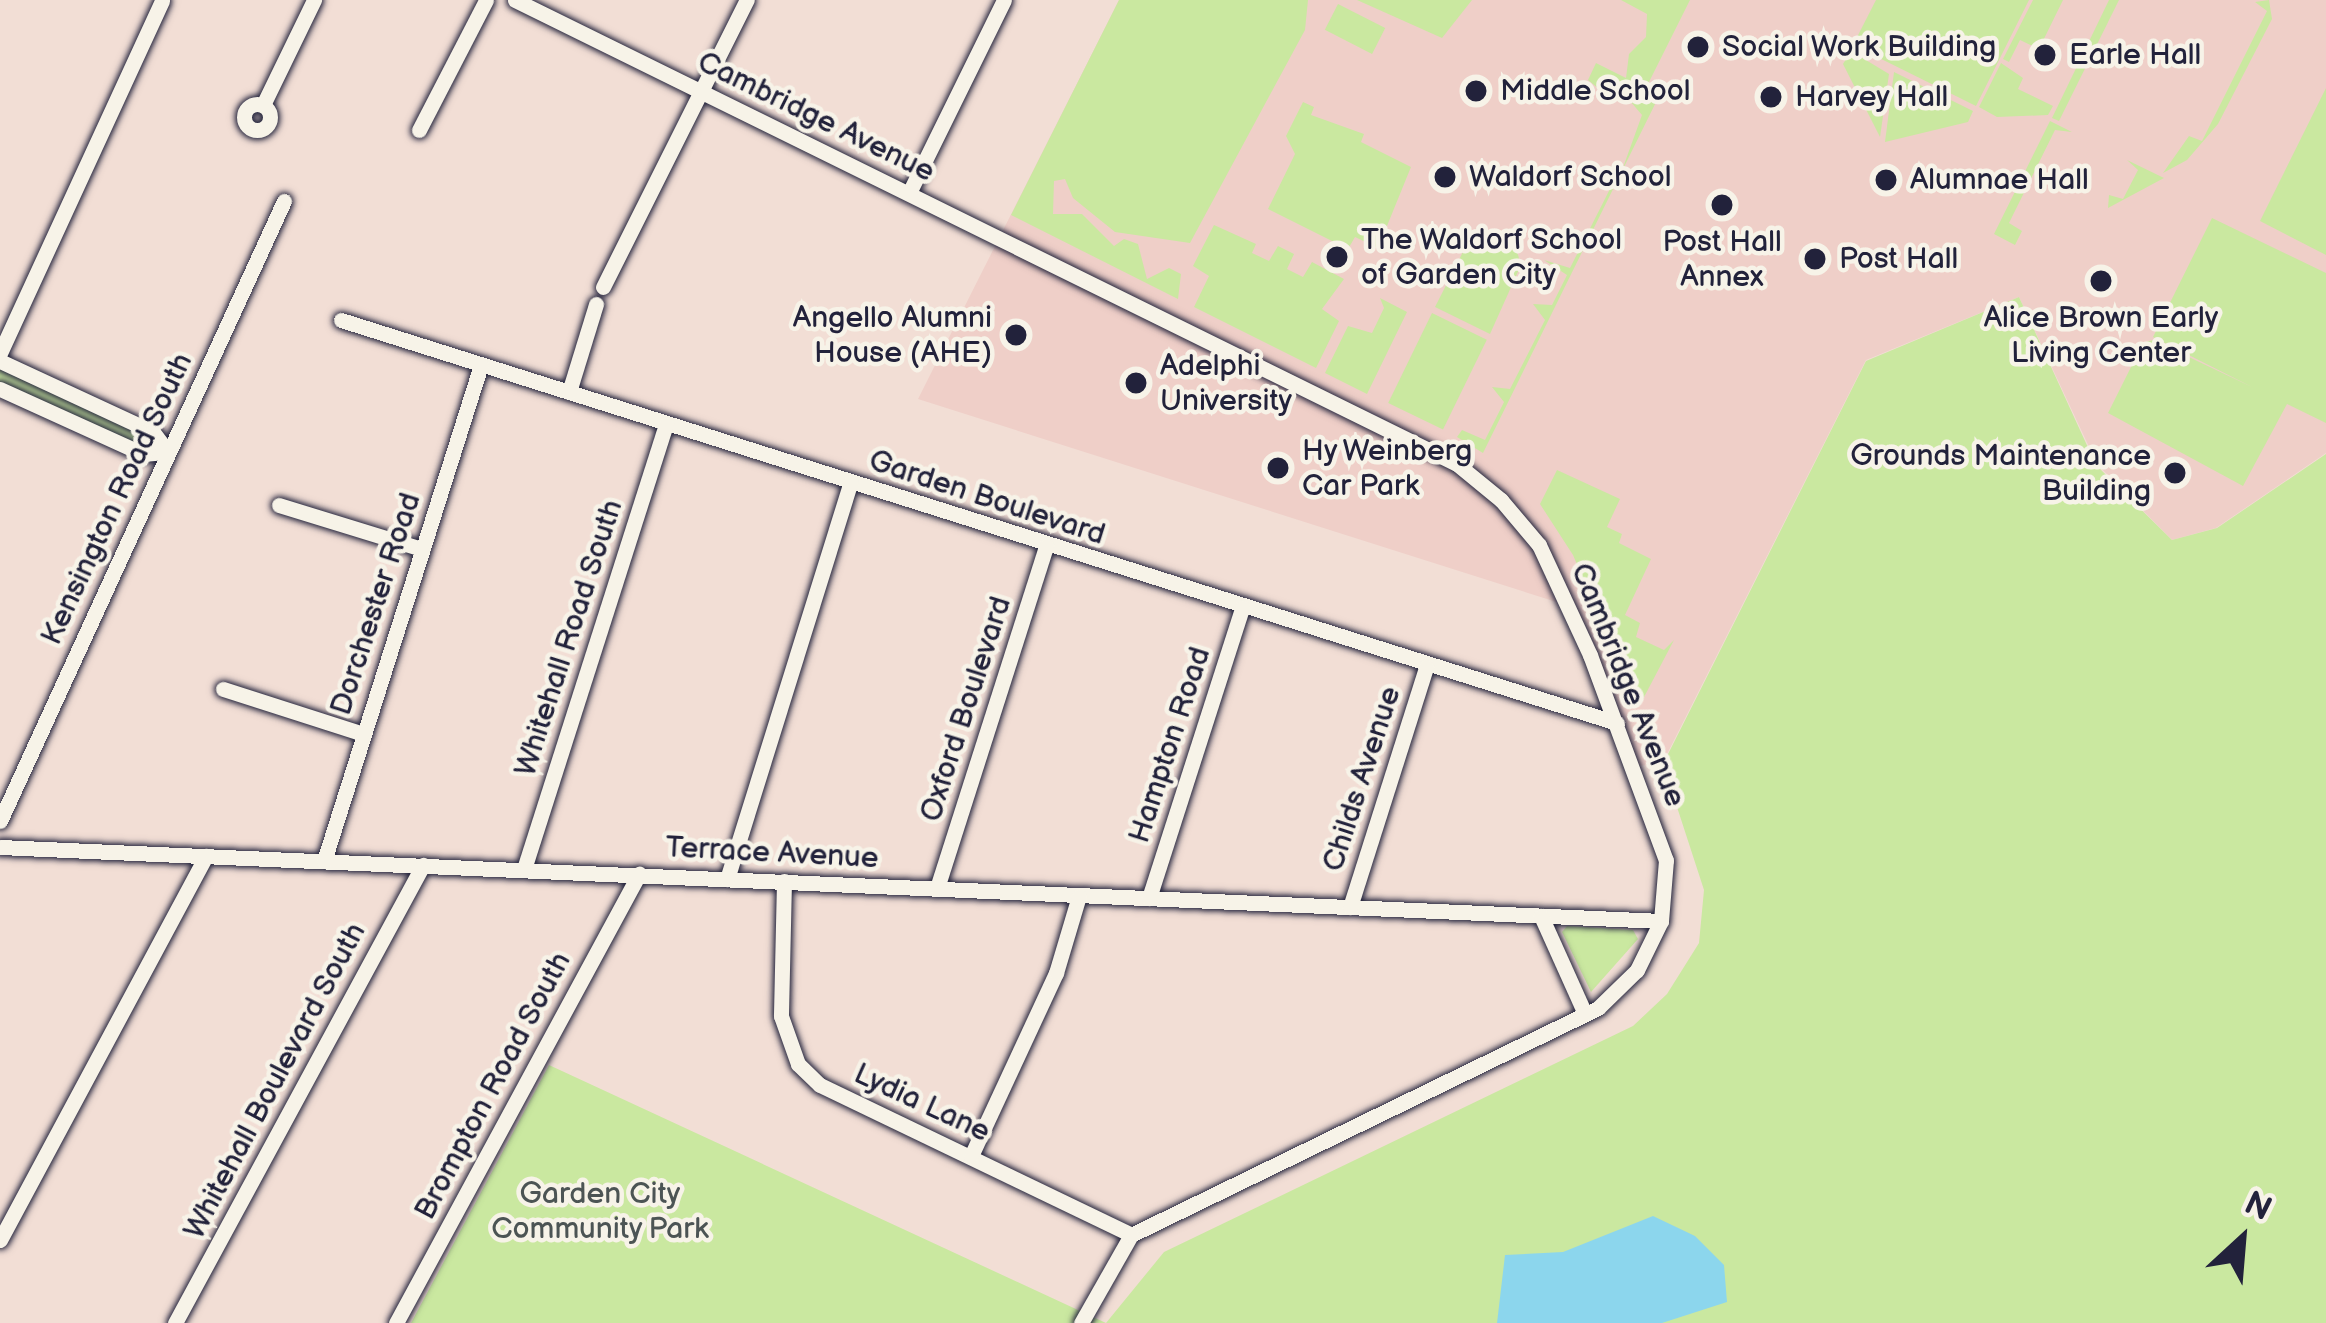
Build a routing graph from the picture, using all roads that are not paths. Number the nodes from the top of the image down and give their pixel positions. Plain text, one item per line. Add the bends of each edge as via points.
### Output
1 (162, 0) edge
2 (314, 0) edge
3 (486, 0) edge
4 (515, 0) edge
5 (747, 0) edge
6 (1004, 0) edge
7 (702, 90) junction
8 (262, 105) dead end
9 (419, 130) dead end
10 (909, 193) junction
11 (284, 201) dead end
12 (603, 287) dead end
13 (596, 304) dead end
14 (341, 320) dead end
15 (0, 357) edge
16 (481, 365) junction
17 (0, 389) edge
18 (569, 392) junction
19 (666, 424) junction
20 (168, 452) junction
21 (850, 483) junction
22 (280, 505) dead end
23 (1046, 546) junction
24 (422, 549) junction
25 (1242, 608) junction
26 (1426, 667) junction
27 (223, 689) dead end
28 (1617, 723) junction
29 (363, 734) junction
30 (0, 820) edge
31 (0, 847) edge
32 (206, 856) junction
33 (324, 861) junction
34 (423, 865) junction
35 (524, 869) junction
36 (638, 874) junction
37 (727, 878) junction
38 (784, 881) junction
39 (937, 888) junction
40 (1079, 896) junction
41 (1149, 898) junction
42 (1350, 907) junction
43 (1541, 916) junction
44 (1661, 921) junction
45 (1585, 1014) junction
46 (971, 1156) junction
47 (1131, 1235) junction
48 (0, 1240) edge
49 (176, 1323) edge
50 (396, 1323) edge
51 (1081, 1323) edge

1 - 15 street
2 - 8 street
3 - 9 street
4 - 7 street, Cambridge Avenue
5 - 7 street
6 - 10 street
7 - 10 street, Cambridge Avenue
7 - 12 street
10 - 28 street, Cambridge Avenue via 1479,480 1550,566
11 - 20 street, Kensington Road South
13 - 18 street
14 - 16 street, Garden Boulevard
15 - 20 street via 153,432
16 - 18 street, Garden Boulevard
16 - 24 street, Dorchester Road
17 - 20 street via 143,454
18 - 19 street, Garden Boulevard
19 - 21 street, Garden Boulevard
19 - 35 street, Whitehall Road South
20 - 30 street, Kensington Road South
21 - 23 street, Garden Boulevard
21 - 37 street
22 - 24 street
23 - 25 street, Garden Boulevard
23 - 39 street, Oxford Boulevard
24 - 29 street, Dorchester Road
25 - 26 street, Garden Boulevard
25 - 41 street, Hampton Road
26 - 28 street, Garden Boulevard
26 - 42 street, Childs Avenue
27 - 29 street
28 - 44 street, Cambridge Avenue via 1663,845
29 - 33 street, Dorchester Road
31 - 32 street, Terrace Avenue
32 - 33 street, Terrace Avenue
32 - 48 street
33 - 34 street, Terrace Avenue
34 - 35 street, Terrace Avenue
34 - 49 street, Whitehall Boulevard South
35 - 36 street, Terrace Avenue
36 - 37 street, Terrace Avenue
36 - 50 street, Brompton Road South
37 - 38 street, Terrace Avenue
38 - 39 street, Terrace Avenue
38 - 46 street, Lydia Lane via 781,1016 798,1064 820,1085
39 - 40 street, Terrace Avenue
40 - 41 street, Terrace Avenue
40 - 46 street via 1056,973
41 - 42 street, Terrace Avenue
42 - 43 street, Terrace Avenue
43 - 44 street, Terrace Avenue
43 - 45 street
44 - 45 street, Cambridge Avenue via 1625,985
45 - 47 street, Cambridge Avenue
46 - 47 street, Lydia Lane
47 - 51 street

